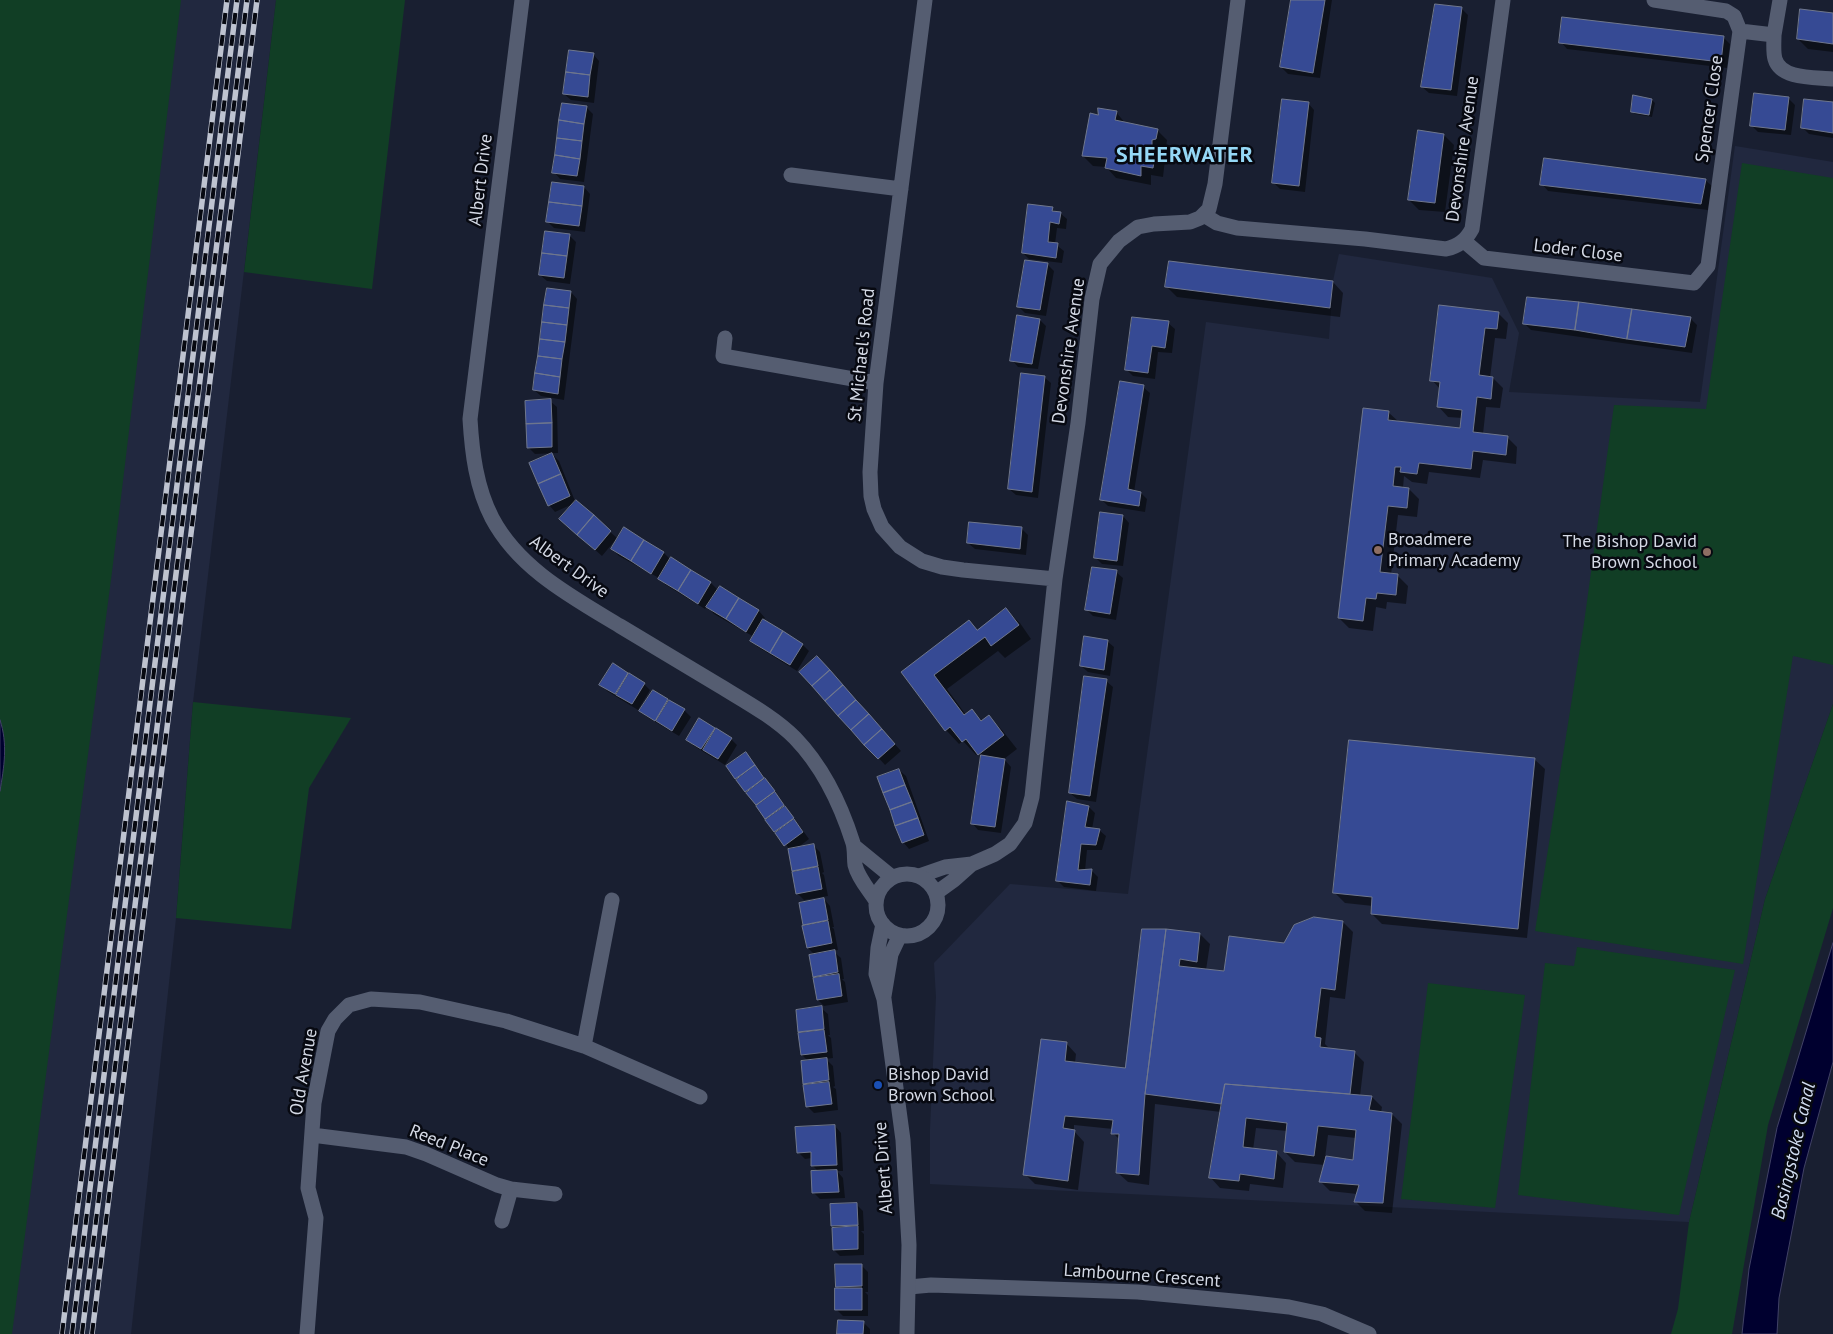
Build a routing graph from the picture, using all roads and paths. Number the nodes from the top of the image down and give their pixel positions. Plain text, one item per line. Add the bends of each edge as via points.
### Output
1 (522, 0) edge
2 (925, 0) edge
3 (1238, 0) edge
4 (1504, 0) edge
5 (1654, 0) edge
6 (1780, 0) edge
7 (1740, 31) junction
8 (1774, 35) junction
9 (1833, 79) edge
10 (791, 175) dead end
11 (900, 189) junction
12 (1204, 215) junction
13 (1464, 241) junction
14 (1694, 283) joint
15 (725, 338) dead end
16 (876, 383) junction
17 (1055, 579) junction
18 (854, 846) junction
19 (972, 864) junction
20 (919, 876) junction
21 (892, 878) junction
22 (936, 893) junction
23 (612, 900) dead end
24 (876, 901) junction
25 (883, 924) junction
26 (900, 935) junction
27 (884, 1000) junction
28 (584, 1046) junction
29 (700, 1097) dead end
30 (312, 1135) junction
31 (511, 1189) junction
32 (555, 1194) dead end
33 (502, 1221) dead end
34 (909, 1287) junction
35 (307, 1334) edge
36 (907, 1334) edge
37 (1369, 1334) edge

1 - 18 street, Albert Drive via 470,418 475,466 482,494 492,518 527,563 558,587 740,699 793,736 809,753 827,782
2 - 11 street, St Michael's Road
3 - 12 street via 1215,184 1209,209
4 - 13 street, Devonshire Avenue via 1472,228
5 - 7 street via 1726,11 1734,16
6 - 8 street
7 - 8 street
7 - 14 street, Spencer Close via 1708,266
8 - 9 street via 1775,60 1784,72
10 - 11 street
11 - 16 street, St Michael's Road
12 - 13 street, Devonshire Avenue via 1217,223 1237,228 1446,249
12 - 17 street, Devonshire Avenue via 1190,222 1138,227 1119,241 1100,264 1092,300
13 - 14 street, Loder Close via 1484,258
15 - 16 street via 723,356
16 - 17 street, St Michael's Road via 870,485 874,509 892,538 908,553 930,564
17 - 19 street, Devonshire Avenue via 1032,797 1025,823 1010,844
18 - 21 street, Albert Drive
18 - 24 street, Albert Drive via 855,866
19 - 20 street, Devonshire Avenue via 945,867
19 - 22 street, Devonshire Avenue
20 - 21 street via 905,874
20 - 22 street
21 - 24 street via 881,887
22 - 26 street via 936,916 929,926 915,934
23 - 28 street
24 - 25 street via 878,917
25 - 26 street
25 - 27 street, Albert Drive via 876,974
26 - 27 street, Albert Drive via 891,954
27 - 34 street, Albert Drive via 902,1140
28 - 29 street, Old Avenue
28 - 30 street, Old Avenue via 506,1021 420,1002 371,999 355,1002 343,1009 328,1031 314,1103
30 - 31 street, Reed Place via 406,1147
30 - 35 street, Old Avenue via 308,1188 316,1218
31 - 32 street, Reed Place
31 - 33 street
34 - 36 street, Albert Drive
34 - 37 street, Lambourne Crescent via 1138,1292 1244,1302 1322,1314

